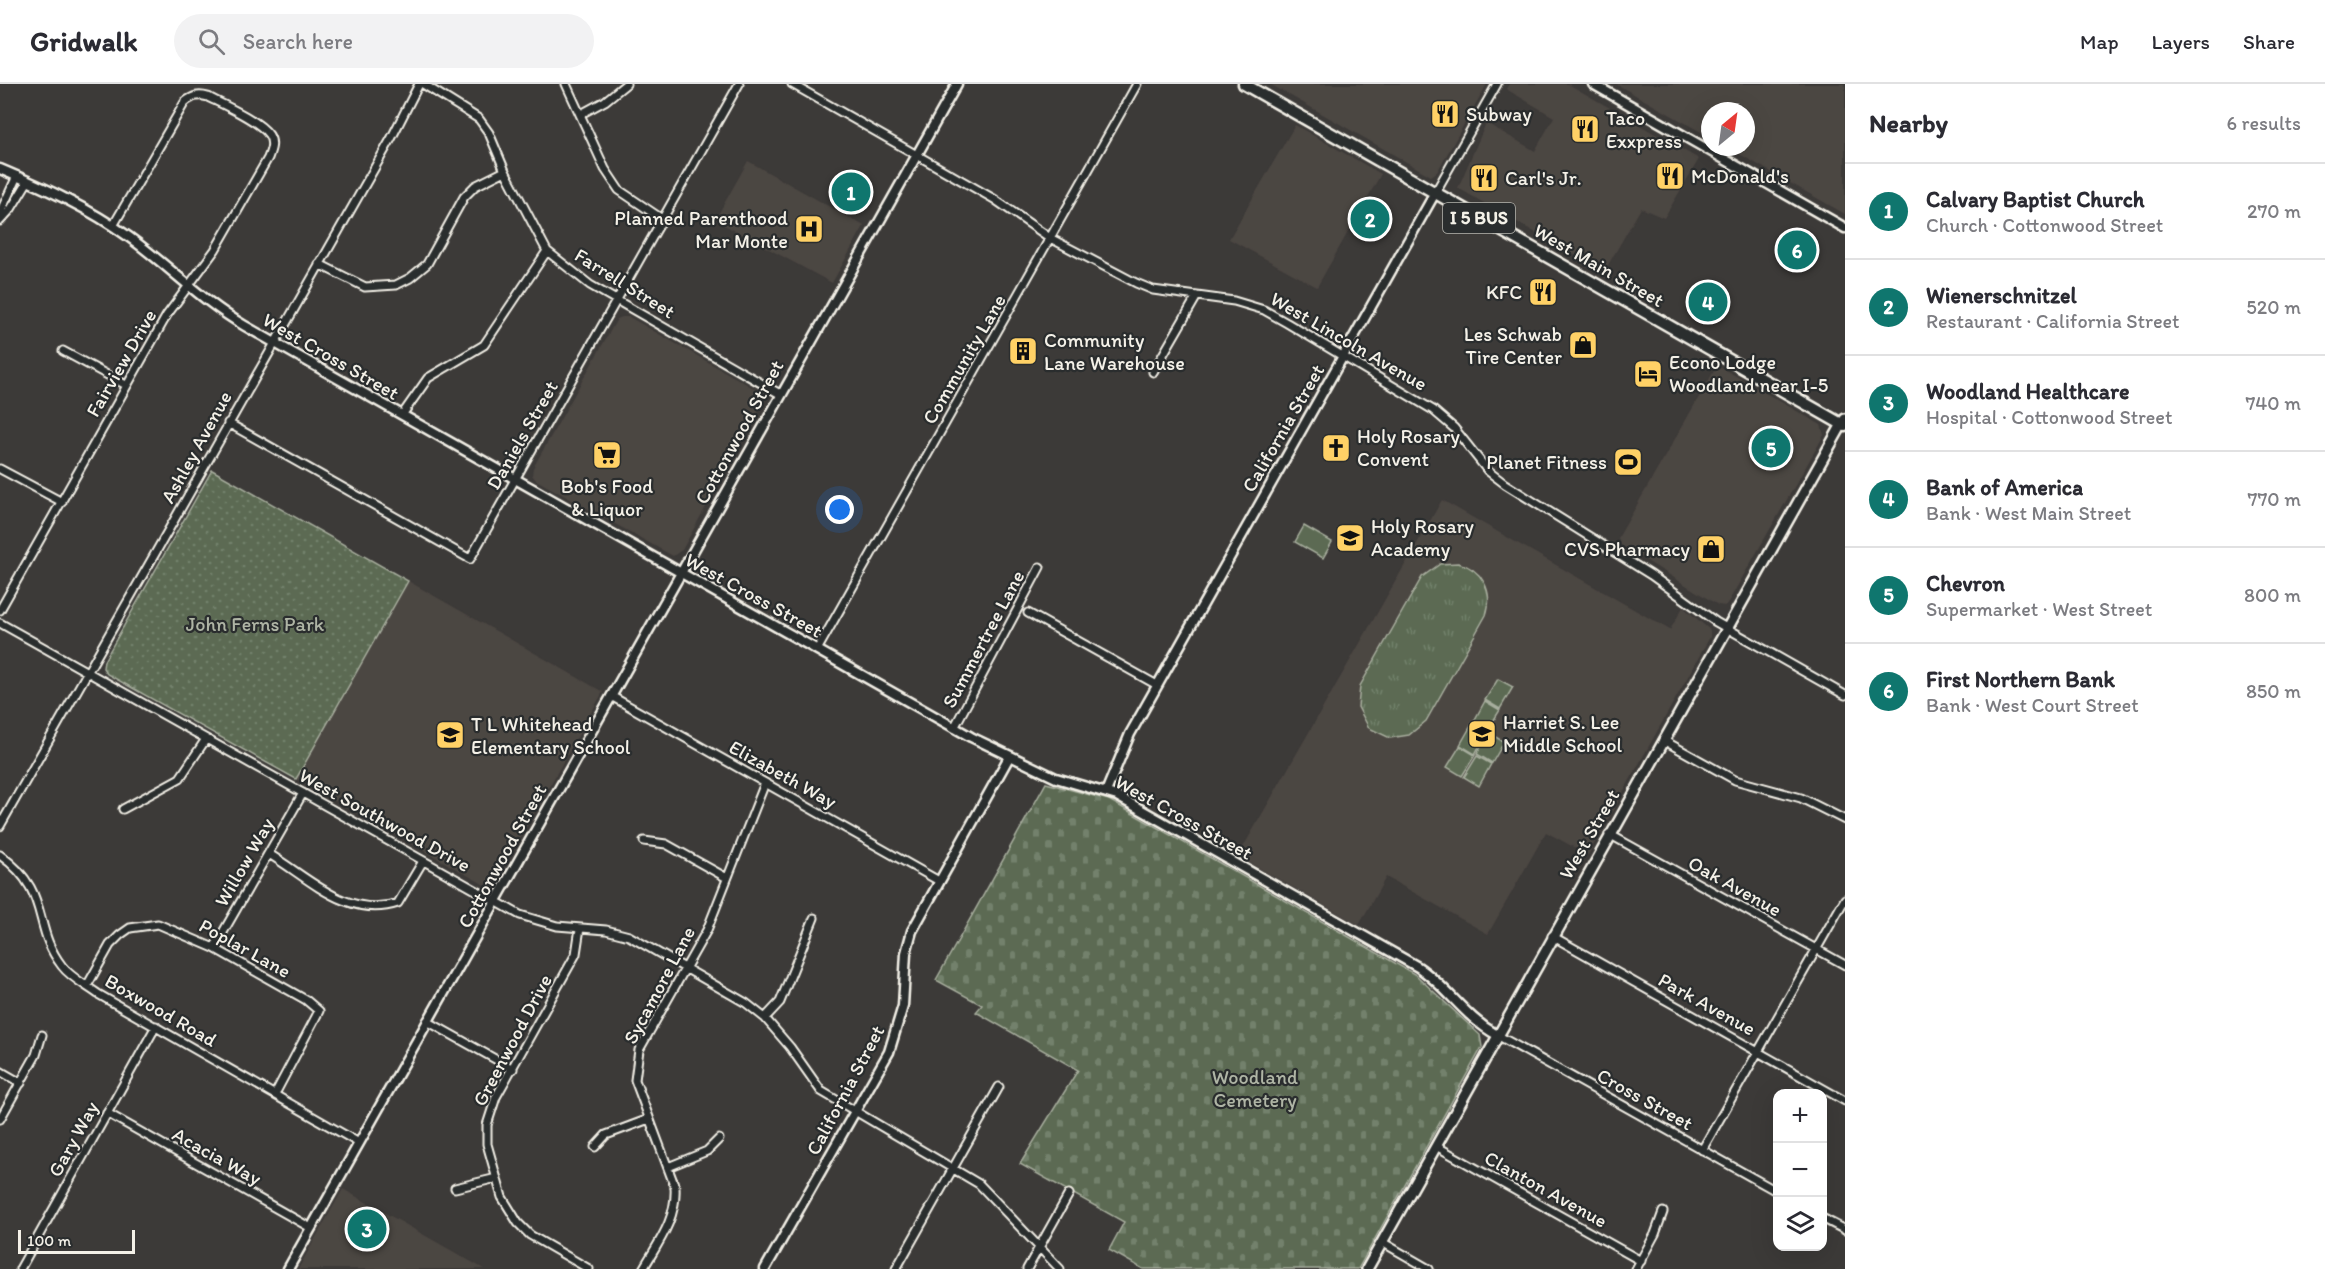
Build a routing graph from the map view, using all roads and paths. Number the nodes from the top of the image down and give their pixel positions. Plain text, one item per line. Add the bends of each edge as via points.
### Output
1 (421, 84) edge
2 (566, 84) edge
3 (626, 84) edge
4 (739, 84) edge
5 (792, 84) edge
6 (957, 84) edge
7 (1137, 84) edge
8 (1244, 84) edge
9 (1497, 84) edge
10 (1593, 84) edge
11 (581, 114) junction
12 (916, 154) junction
13 (0, 169) edge
14 (505, 171) junction
15 (17, 176) junction
16 (28, 181) junction
17 (1435, 193) junction
18 (0, 213) edge
19 (662, 219) junction
20 (0, 221) edge
21 (113, 226) junction
22 (1845, 228) edge
23 (1050, 238) junction
24 (547, 251) junction
25 (319, 264) junction
26 (189, 286) junction
27 (1197, 296) junction
28 (617, 300) junction
29 (274, 342) junction
30 (63, 351) dead end
31 (1343, 356) junction
32 (1153, 372) dead end
33 (126, 386) junction
34 (780, 394) junction
35 (402, 415) junction
36 (228, 423) junction
37 (1844, 423) edge
38 (0, 469) edge
39 (516, 479) junction
40 (62, 502) junction
41 (1040, 567) dead end
42 (680, 572) junction
43 (0, 610) edge
44 (1028, 613) dead end
45 (0, 623) edge
46 (1726, 627) junction
47 (818, 650) junction
48 (87, 672) junction
49 (1157, 685) junction
50 (1845, 695) edge
51 (611, 696) junction
52 (954, 728) junction
53 (206, 739) junction
54 (1663, 740) junction
55 (1009, 757) junction
56 (765, 783) junction
57 (1106, 792) junction
58 (303, 793) junction
59 (123, 809) dead end
60 (1845, 820) edge
61 (0, 826) edge
62 (1609, 834) junction
63 (644, 841) dead end
64 (268, 854) junction
65 (0, 855) edge
66 (423, 861) junction
67 (727, 878) junction
68 (939, 881) junction
69 (1845, 899) edge
70 (495, 902) junction
71 (814, 918) dead end
72 (580, 928) junction
73 (1552, 936) junction
74 (214, 948) junction
75 (1816, 950) junction
76 (1845, 965) edge
77 (686, 967) junction
78 (87, 986) junction
79 (765, 1018) junction
80 (427, 1022) junction
81 (156, 1026) junction
82 (42, 1035) dead end
83 (1497, 1035) junction
84 (1758, 1052) junction
85 (513, 1069) junction
86 (0, 1071) edge
87 (21, 1083) junction
88 (999, 1087) dead end
89 (275, 1094) junction
90 (1845, 1101) edge
91 (855, 1112) junction
92 (107, 1113) junction
93 (0, 1119) edge
94 (649, 1119) junction
95 (719, 1138) dead end
96 (359, 1143) junction
97 (1436, 1146) junction
98 (595, 1147) dead end
99 (1702, 1150) junction
100 (668, 1167) junction
101 (953, 1168) junction
102 (496, 1178) junction
103 (455, 1188) dead end
104 (1773, 1189) edge
105 (1069, 1194) dead end
106 (1663, 1212) dead end
107 (1827, 1221) edge
108 (311, 1228) junction
109 (1845, 1230) edge
110 (1382, 1242) junction
111 (1039, 1248) junction
112 (1641, 1261) junction
113 (20, 1269) edge
114 (288, 1269) edge
115 (589, 1269) edge
116 (643, 1269) edge
117 (765, 1269) edge
118 (896, 1269) edge
119 (1027, 1269) edge
120 (1060, 1269) edge
121 (1366, 1269) edge
122 (1429, 1269) edge
123 (1636, 1269) edge

1 - 14 street, Farrell Street via 479,119
1 - 25 street, Ashley Avenue
2 - 11 street
3 - 11 street
4 - 19 street, Daniels Street
5 - 12 street, West Lincoln Avenue
6 - 12 street, Cottonwood Street
7 - 23 street, Community Lane
8 - 17 main road, West Main Street / I 5 BUS
9 - 17 street, California Street
10 - 22 street
11 - 19 street via 605,169 619,190
12 - 23 street, West Lincoln Avenue via 994,199
12 - 34 street, Cottonwood Street
13 - 15 street, West Cross Street
14 - 24 street, Farrell Street
14 - 25 street via 475,186 464,198 427,264 403,282 365,287
15 - 16 street, West Cross Street
15 - 18 street
16 - 20 street
16 - 21 street, West Cross Street
17 - 31 street, California Street
17 - 37 main road, West Main Street / I 5 BUS
19 - 28 street, Daniels Street
21 - 26 street, West Cross Street
21 - 26 street, Fairview Drive via 181,107 190,98 208,97 261,128 273,147 268,158 215,250
23 - 27 street, West Lincoln Avenue via 1136,284
23 - 47 street, Community Lane
24 - 28 street, Farrell Street via 590,285
24 - 35 street via 484,345 428,378
25 - 29 street, Ashley Avenue
26 - 29 street, West Cross Street via 215,308
26 - 33 street, Fairview Drive via 167,315
27 - 31 street, West Lincoln Avenue via 1264,310
27 - 32 street
28 - 34 street, Farrell Street
28 - 39 street, Daniels Street
29 - 35 street, West Cross Street
29 - 36 street, Ashley Avenue
30 - 33 street
31 - 46 street, West Lincoln Avenue via 1433,410 1454,428 1488,471 1505,484 1571,523
31 - 49 street, California Street
33 - 40 street, Fairview Drive
34 - 42 street, Cottonwood Street
35 - 39 street, West Cross Street
36 - 39 street, Daniels Street via 470,559
36 - 48 street, Ashley Avenue
37 - 46 main road, West Street
38 - 40 street
39 - 42 street, West Cross Street
40 - 43 street, Fairview Drive
41 - 52 street, Summertree Lane
42 - 47 street, West Cross Street
42 - 51 street, Cottonwood Street
44 - 49 street
45 - 48 street, West Southwood Drive
46 - 50 street, West Lincoln Avenue
46 - 54 main road, West Street
47 - 52 street, West Cross Street
48 - 53 street, West Southwood Drive
48 - 61 street, Ashley Avenue
49 - 57 street, California Street via 1122,748
51 - 56 street, Elizabeth Way
51 - 70 street, Cottonwood Street
52 - 55 street, West Cross Street
53 - 58 street, West Southwood Drive
53 - 59 street via 180,778
54 - 60 street via 1735,780 1802,798
54 - 62 main road, West Street
55 - 57 street, West Cross Street via 1063,780
55 - 68 street, California Street
56 - 67 street, Sycamore Lane
56 - 68 street, Elizabeth Way
57 - 83 street, West Cross Street via 1418,967 1437,981 1474,1021
58 - 64 street, Willow Way
58 - 66 street, West Southwood Drive
62 - 73 main road, West Street
62 - 75 street, Oak Avenue
63 - 67 street via 666,844
64 - 66 street via 338,900 375,907 398,903
64 - 74 street, Willow Way
65 - 78 street, Boxwood Road via 28,880 61,965
66 - 70 street, West Southwood Drive
67 - 77 street, Sycamore Lane via 711,922
68 - 91 street, California Street via 909,938 904,996 894,1040
69 - 75 street
70 - 72 street, West Southwood Drive via 533,921
70 - 80 street, Cottonwood Street
71 - 79 street via 780,1002
72 - 77 street, West Southwood Drive via 629,936
72 - 85 street, Greenwood Drive via 576,954
73 - 83 main road, West Street
73 - 84 street, Park Avenue
74 - 78 street, Poplar Lane via 158,924 130,928 110,945
74 - 89 street, Poplar Lane via 319,1011
75 - 76 street, Oak Avenue
75 - 84 street
77 - 79 street, West Southwood Drive
77 - 94 street, Sycamore Lane via 639,1050 635,1080
78 - 81 street, Boxwood Road
79 - 91 street, West Southwood Drive via 821,1091
80 - 85 street
80 - 96 street, Cottonwood Street
81 - 89 street, Boxwood Road
81 - 92 street, Gary Way
82 - 87 street
83 - 97 main road, West Street
83 - 99 street, Cross Street
84 - 90 street, Park Avenue
84 - 99 street
85 - 102 street, Greenwood Drive via 496,1097 487,1125 487,1144
86 - 87 street
87 - 93 street
88 - 101 street
89 - 96 street, Boxwood Road
91 - 101 street, West Southwood Drive
91 - 117 street, California Street
92 - 108 street, Acacia Way
92 - 113 street, Gary Way
94 - 98 street via 606,1135
94 - 100 street, Sycamore Lane
95 - 100 street via 707,1151
96 - 108 street, Cottonwood Street
97 - 110 main road, West Street
97 - 112 street, Clanton Avenue
99 - 104 street, Cross Street
100 - 116 street, Sycamore Lane via 675,1187 674,1214
101 - 111 street, West Southwood Drive via 994,1197
101 - 118 street
102 - 103 street
102 - 115 street, Greenwood Drive via 502,1197 530,1235
105 - 111 street
106 - 112 street
107 - 109 street
108 - 114 street, Cottonwood Street
110 - 121 main road, West Street
110 - 122 street
111 - 119 street
111 - 120 street, West Southwood Drive
112 - 123 street

